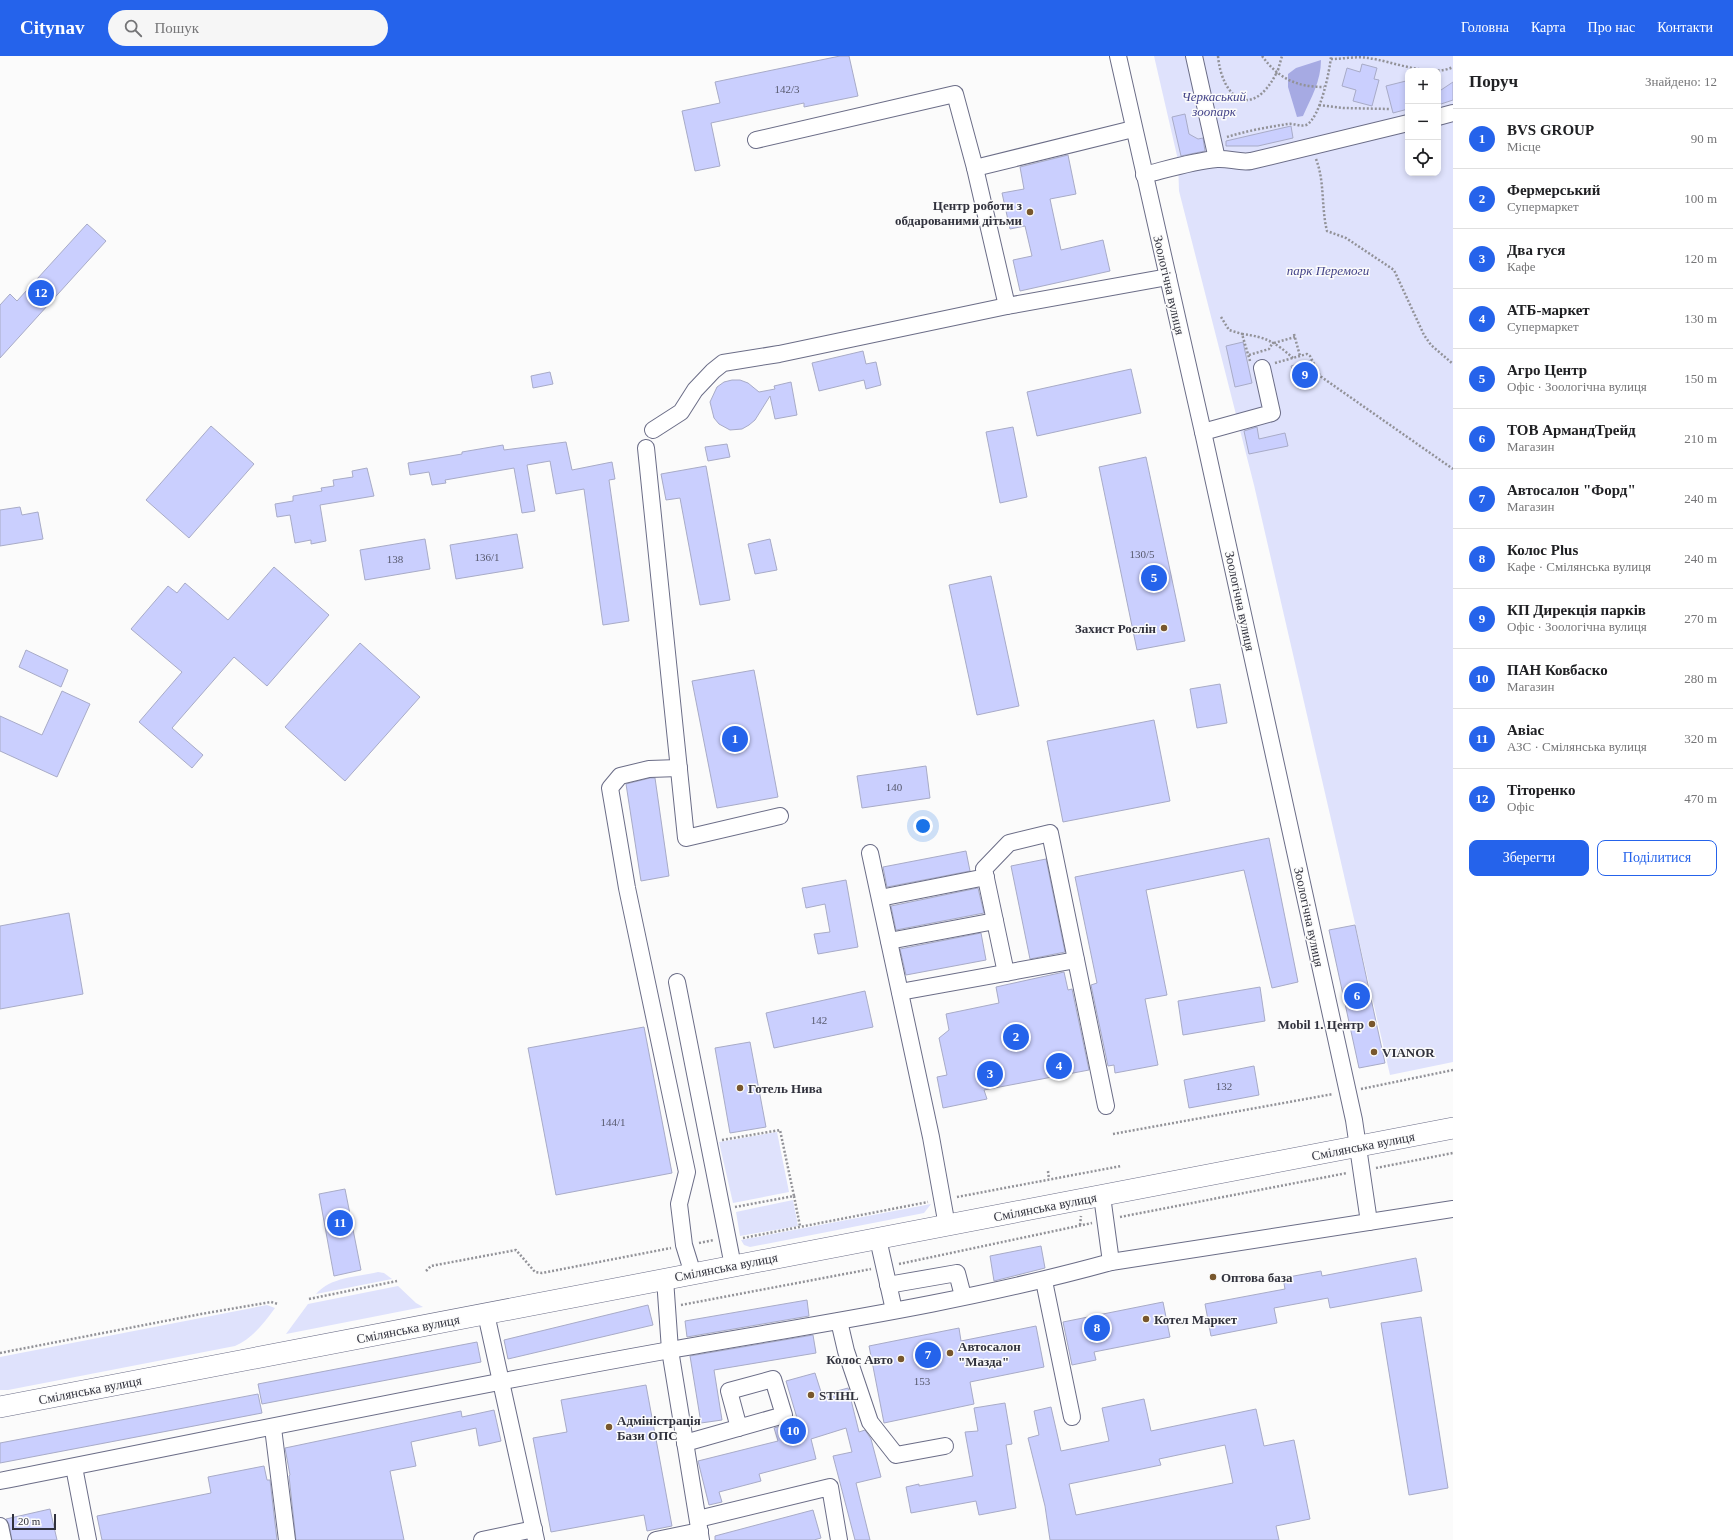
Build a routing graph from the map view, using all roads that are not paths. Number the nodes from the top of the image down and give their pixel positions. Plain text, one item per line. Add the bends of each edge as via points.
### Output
1 (1118, 56) edge
2 (1194, 56) edge
3 (1453, 113) edge
4 (1441, 116) edge
5 (1405, 124) edge
6 (1133, 129) junction
7 (756, 140) dead end
8 (1217, 159) junction
9 (975, 168) junction
10 (1144, 174) junction
11 (1168, 277) junction
12 (1007, 306) junction
13 (1262, 368) dead end
14 (653, 430) dead end
15 (1203, 432) junction
16 (646, 448) dead end
17 (679, 768) junction
18 (780, 816) dead end
19 (870, 853) dead end
20 (986, 877) junction
21 (880, 898) junction
22 (995, 921) junction
23 (889, 941) junction
24 (1076, 960) junction
25 (1006, 973) junction
26 (678, 982) dead end
27 (900, 992) junction
28 (1106, 1106) dead end
29 (1453, 1128) edge
30 (1357, 1147) junction
31 (1102, 1196) junction
32 (1453, 1209) edge
33 (1369, 1222) junction
34 (947, 1226) junction
35 (878, 1239) junction
36 (1111, 1262) junction
37 (733, 1266) junction
38 (693, 1274) junction
39 (665, 1279) junction
40 (1044, 1281) junction
41 (888, 1285) junction
42 (962, 1296) junction
43 (894, 1310) junction
44 (486, 1314) junction
45 (839, 1321) junction
46 (670, 1350) junction
47 (502, 1383) junction
48 (0, 1407) edge
49 (1072, 1416) dead end
50 (273, 1428) junction
51 (739, 1428) dead end
52 (685, 1443) junction
53 (945, 1446) dead end
54 (74, 1467) junction
55 (0, 1481) edge
56 (0, 1526) edge
57 (700, 1530) edge
58 (535, 1534) edge
59 (3, 1540) edge
60 (88, 1540) edge
61 (287, 1540) edge
62 (482, 1540) edge
63 (656, 1540) edge
64 (839, 1540) edge

1 - 6 street, Зоологічна вулиця
2 - 8 street
3 - 4 street
5 - 8 street via 1251,161
6 - 9 street
6 - 10 street, Зоологічна вулиця
7 - 9 street via 955,94
8 - 10 street
9 - 12 street
10 - 11 street, Зоологічна вулиця
11 - 12 street
11 - 15 street, Зоологічна вулиця
12 - 14 street via 779,354 723,363 695,390 681,412
13 - 15 street via 1272,413
15 - 30 street, Зоологічна вулиця via 1348,1092
16 - 17 street
17 - 18 street via 686,838
17 - 38 street via 649,769 620,776 610,788 627,888 687,1172 679,1204 684,1245
19 - 21 street
20 - 21 street
20 - 22 street
20 - 24 street via 984,869 1009,843 1050,833
21 - 23 street
22 - 23 street
22 - 25 street
23 - 27 street
24 - 25 street
24 - 28 street
25 - 27 street
26 - 37 street
27 - 34 street
29 - 30 main road, Смілянська вулиця
30 - 31 main road, Смілянська вулиця
30 - 33 street, Зоологічна вулиця
31 - 34 main road, Смілянська вулиця
31 - 36 street
32 - 33 street
33 - 36 street
34 - 35 main road, Смілянська вулиця
35 - 37 main road, Смілянська вулиця
35 - 41 street
36 - 40 street
37 - 38 main road, Смілянська вулиця
38 - 39 main road, Смілянська вулиця
39 - 44 main road, Смілянська вулиця
39 - 46 street
40 - 42 street
40 - 49 street
41 - 42 street via 957,1273
41 - 43 street
42 - 43 street
43 - 45 street
44 - 47 street
44 - 48 main road, Смілянська вулиця
45 - 46 street
45 - 53 street via 846,1351 870,1422 896,1455
46 - 47 street
46 - 52 street
47 - 50 street
47 - 58 street
50 - 54 street
50 - 61 street
51 - 52 street
52 - 57 street
54 - 55 street
54 - 60 street
56 - 59 street
57 - 63 street
57 - 64 street via 830,1487
58 - 62 street

